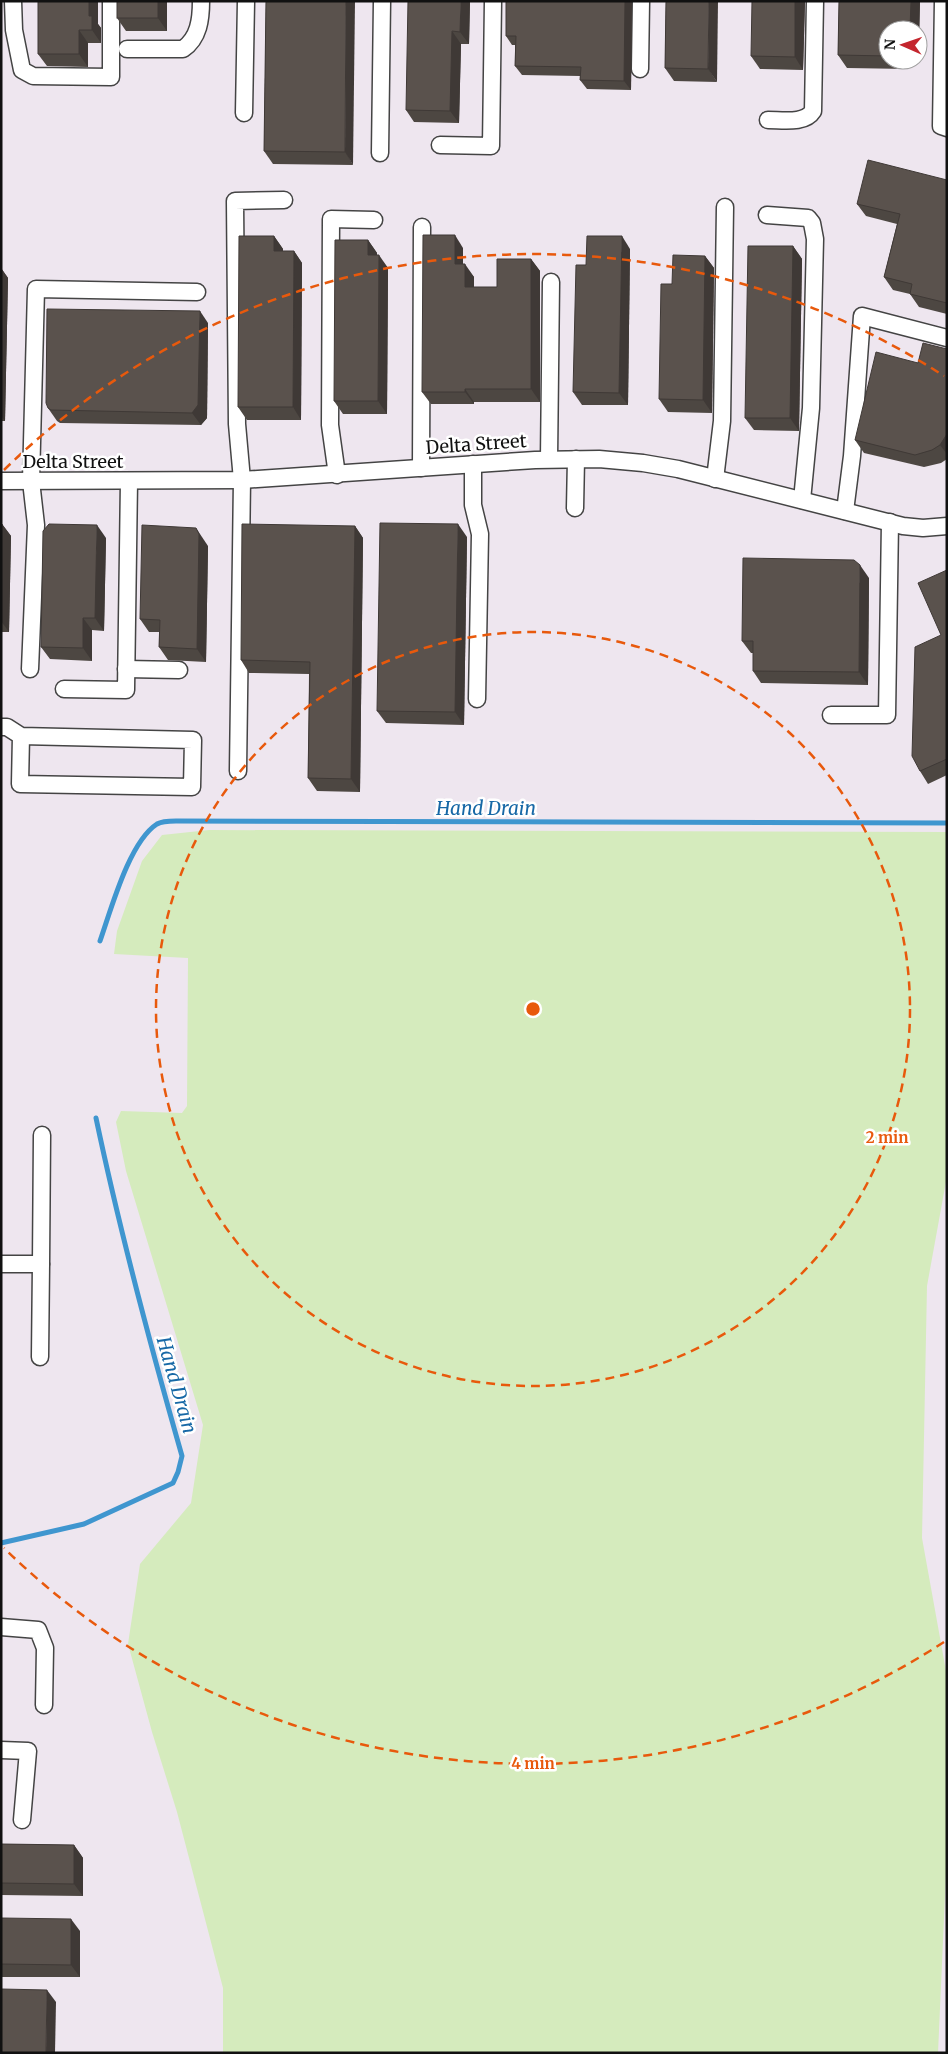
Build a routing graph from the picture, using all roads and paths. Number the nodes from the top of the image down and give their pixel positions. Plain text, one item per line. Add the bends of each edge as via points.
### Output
1 (13, 1) edge
2 (111, 1) edge
3 (201, 1) edge
4 (246, 1) edge
5 (382, 1) edge
6 (493, 1) edge
7 (641, 1) edge
8 (815, 1) edge
9 (944, 1) edge
10 (127, 49) dead end
11 (640, 69) dead end
12 (244, 112) dead end
13 (768, 120) dead end
14 (947, 128) edge
15 (440, 145) dead end
16 (380, 153) dead end
17 (284, 200) dead end
18 (725, 207) dead end
19 (766, 215) dead end
20 (374, 220) dead end
21 (422, 228) dead end
22 (551, 282) dead end
23 (197, 292) dead end
24 (947, 338) edge
25 (576, 459) junction
26 (549, 460) junction
27 (474, 464) junction
28 (421, 468) junction
29 (337, 475) junction
30 (715, 479) junction
31 (242, 480) junction
32 (1, 481) edge
33 (31, 481) junction
34 (129, 482) junction
35 (802, 500) junction
36 (576, 508) dead end
37 (845, 511) junction
38 (890, 522) junction
39 (947, 526) edge
40 (30, 669) dead end
41 (126, 669) junction
42 (179, 670) dead end
43 (64, 689) dead end
44 (477, 699) dead end
45 (831, 716) dead end
46 (1, 727) edge
47 (21, 736) junction
48 (238, 771) dead end
49 (42, 1134) dead end
50 (1, 1264) edge
51 (40, 1264) junction
52 (40, 1357) dead end
53 (1, 1627) edge
54 (44, 1705) dead end
55 (1, 1750) edge
56 (22, 1820) dead end

1 - 2 street via 14,30 22,70 33,76 111,77
3 - 10 street via 200,24 188,46 183,49
4 - 12 street
5 - 16 street
6 - 15 street via 491,146
7 - 11 street
8 - 13 street via 813,111 804,119
9 - 14 street via 941,126
17 - 31 street via 235,201 237,424
18 - 30 street via 722,421
19 - 35 street via 808,218 815,239 811,408
20 - 29 street via 331,219 330,425
21 - 28 street
22 - 26 street
23 - 33 street via 36,289
24 - 37 street via 862,316
25 - 26 street, Delta Street
25 - 30 street, Delta Street via 643,463
25 - 36 street
26 - 27 street, Delta Street
27 - 28 street, Delta Street
27 - 44 street via 472,505 480,534
28 - 29 street, Delta Street
29 - 31 street, Delta Street
30 - 35 street, Delta Street
31 - 34 street, Delta Street
31 - 48 street
32 - 33 street, Delta Street
33 - 34 street, Delta Street
33 - 40 street via 36,525
34 - 41 street
35 - 37 street, Delta Street
37 - 38 street, Delta Street
38 - 39 street, Delta Street via 923,528
38 - 45 street via 887,715
41 - 42 street
41 - 43 street via 126,690
46 - 47 street
47 - 47 street via 20,784 192,787 193,740
49 - 51 street
50 - 51 street
51 - 52 street
53 - 54 street via 38,1630 45,1648
55 - 56 street via 28,1751

